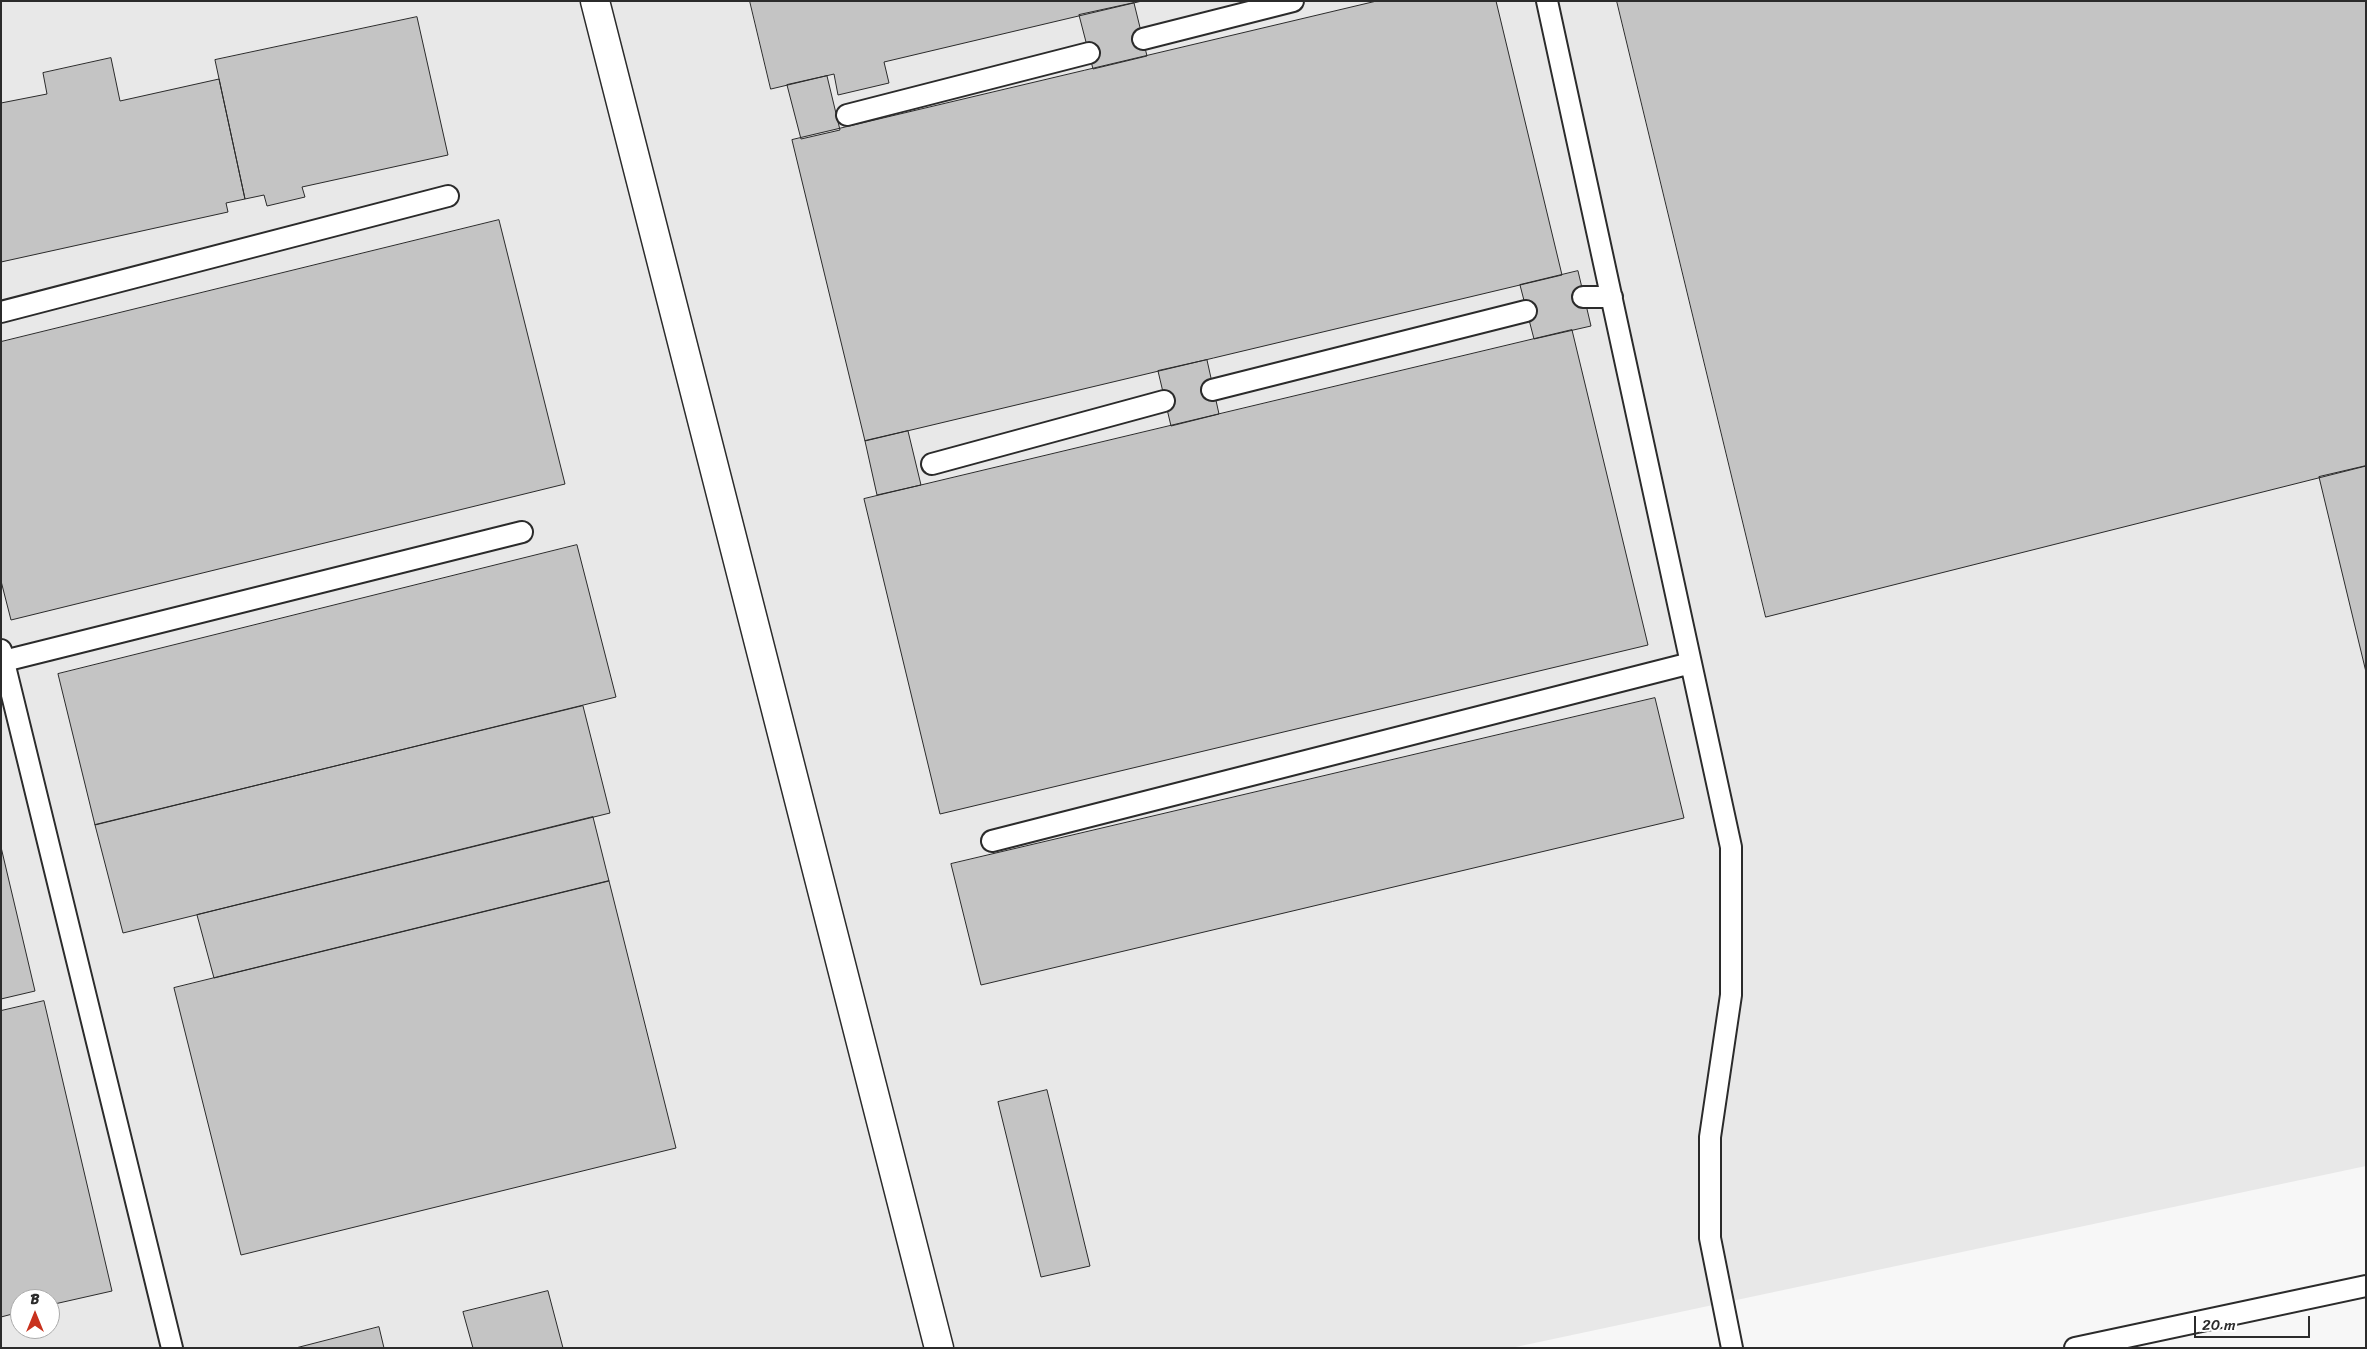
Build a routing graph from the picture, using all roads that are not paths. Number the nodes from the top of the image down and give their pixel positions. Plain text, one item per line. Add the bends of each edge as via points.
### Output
1 (595, 1) edge
2 (1293, 1) edge
3 (1547, 1) edge
4 (1143, 38) dead end
5 (1089, 53) dead end
6 (848, 115) dead end
7 (448, 196) dead end
8 (1583, 297) dead end
9 (1612, 297) junction
10 (1526, 311) dead end
11 (1, 312) edge
12 (1212, 390) dead end
13 (1164, 401) dead end
14 (932, 464) dead end
15 (522, 532) dead end
16 (3, 655) edge
17 (1691, 663) junction
18 (8, 710) edge
19 (992, 841) dead end
20 (2366, 1286) edge
21 (172, 1348) edge
22 (939, 1348) edge
23 (1732, 1348) edge
24 (2075, 1348) edge

1 - 22 street
2 - 4 lane
3 - 9 lane
5 - 6 lane
7 - 11 lane
8 - 9 lane
9 - 17 lane
10 - 12 lane
13 - 14 lane
15 - 16 lane
16 - 18 lane
17 - 19 lane
17 - 23 lane via 1731,846 1731,995 1710,1137 1710,1238
18 - 21 lane
20 - 24 lane

